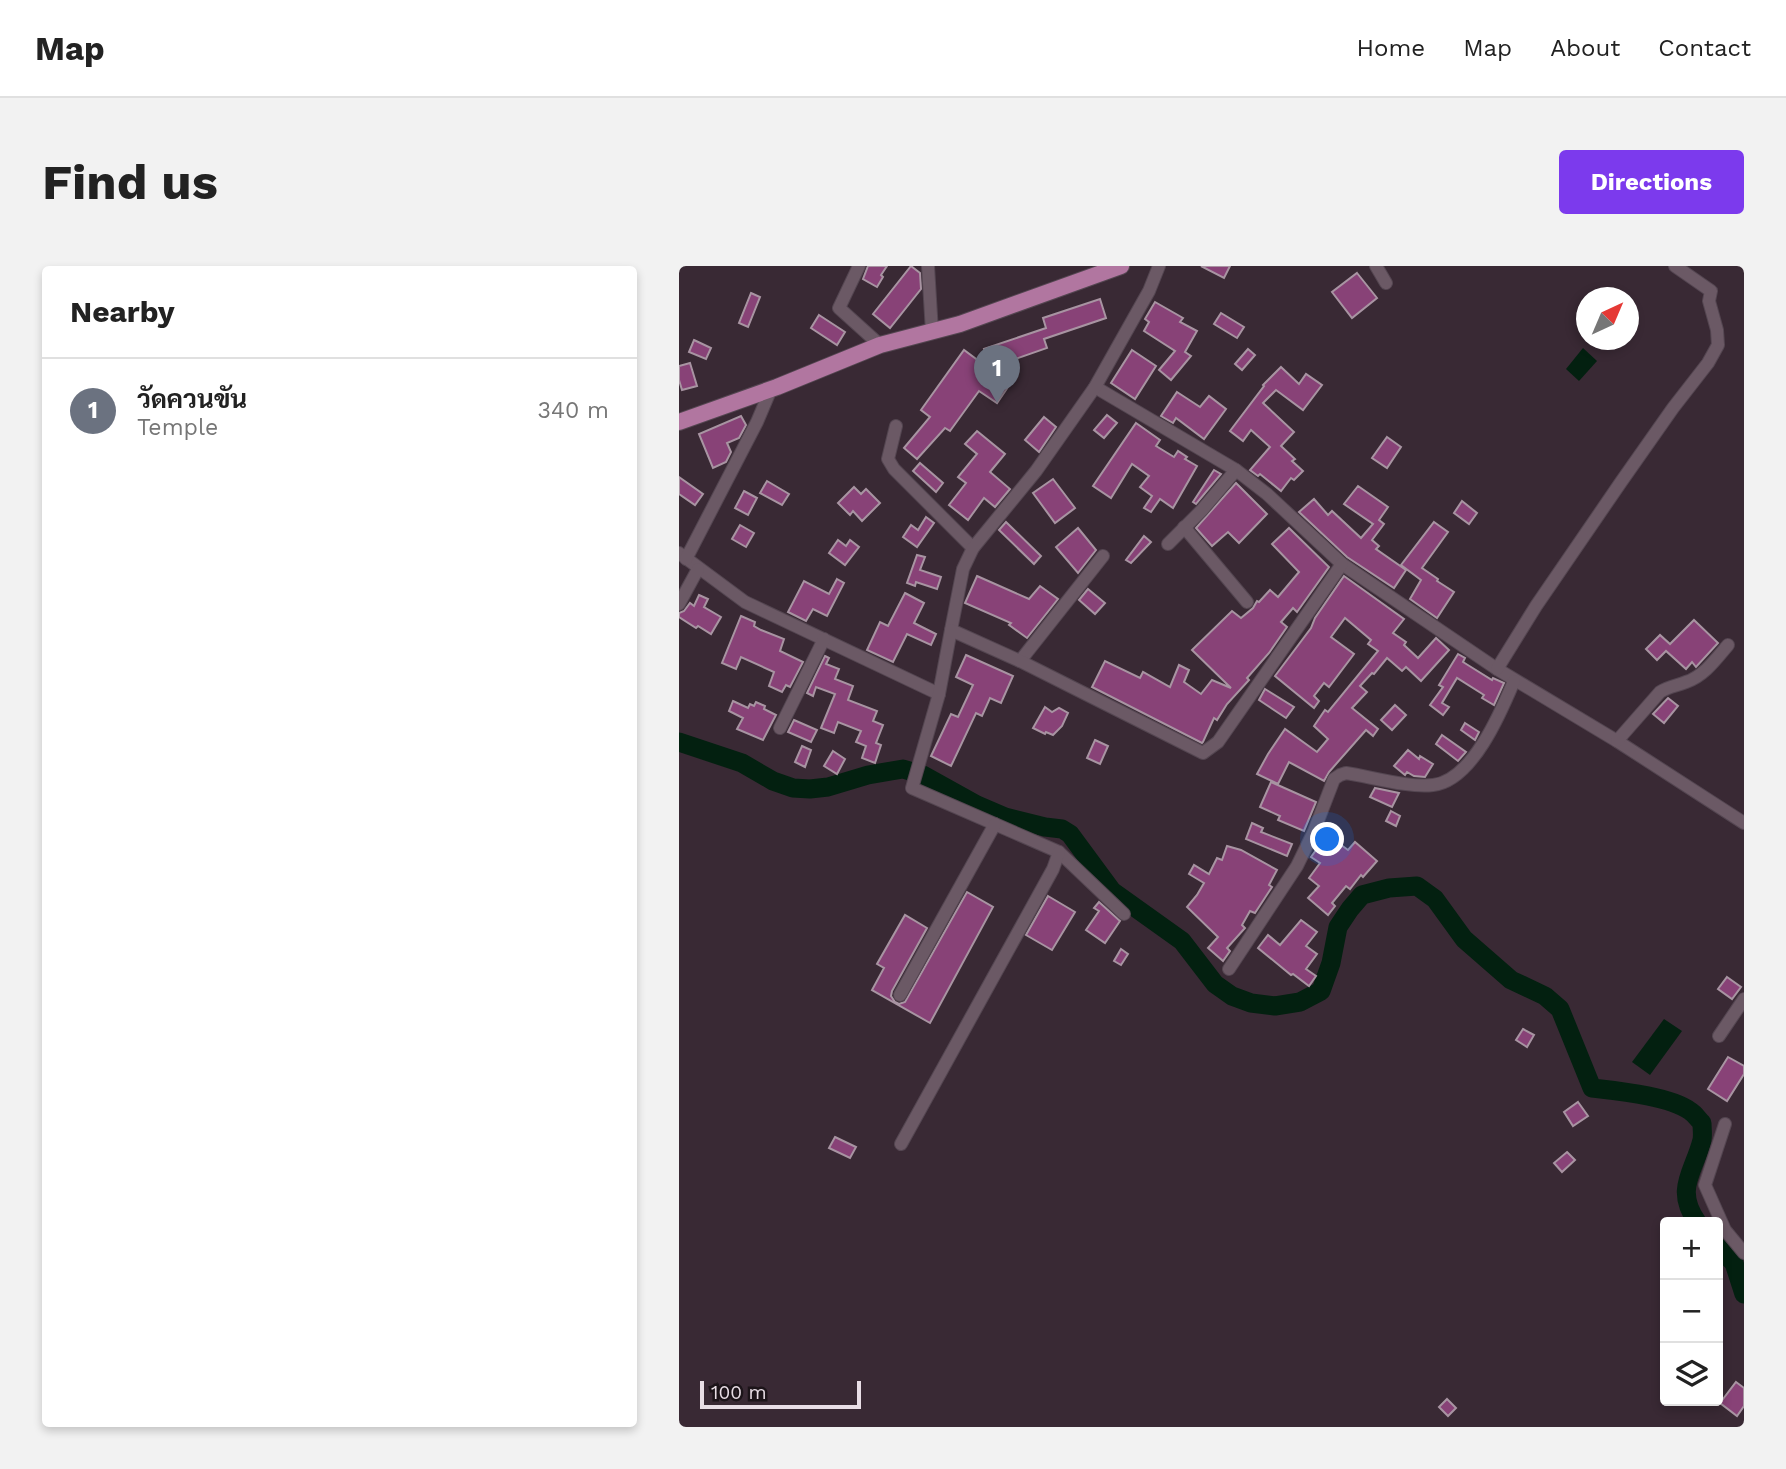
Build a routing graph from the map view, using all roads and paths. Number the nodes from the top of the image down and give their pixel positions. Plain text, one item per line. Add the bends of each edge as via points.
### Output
1 (859, 266) edge
2 (928, 266) edge
3 (1121, 266) edge
4 (1159, 266) edge
5 (1376, 266) edge
6 (1675, 266) edge
7 (1386, 283) dead end
8 (932, 332) junction
9 (880, 345) junction
10 (1095, 387) junction
11 (771, 389) junction
12 (679, 422) edge
13 (895, 426) dead end
14 (1236, 470) junction
15 (1184, 527) junction
16 (1168, 544) dead end
17 (973, 548) junction
18 (683, 556) edge
19 (1103, 556) dead end
20 (1342, 564) junction
21 (698, 569) junction
22 (1247, 602) dead end
23 (679, 604) edge
24 (951, 630) junction
25 (824, 639) junction
26 (1728, 645) dead end
27 (1020, 661) junction
28 (1497, 669) junction
29 (1514, 681) junction
30 (939, 694) junction
31 (780, 728) dead end
32 (1617, 741) junction
33 (1744, 823) edge
34 (995, 824) junction
35 (1059, 852) junction
36 (1124, 914) dead end
37 (1229, 969) dead end
38 (900, 995) dead end
39 (1744, 999) edge
40 (1719, 1036) dead end
41 (1725, 1124) dead end
42 (901, 1144) dead end
43 (1744, 1253) edge

1 - 9 street via 839,308
2 - 8 street
3 - 8 main road
4 - 10 street
5 - 7 street
6 - 28 street via 1711,291 1718,345
8 - 9 main road
9 - 11 main road
10 - 14 street
10 - 17 street via 1036,471
11 - 12 main road
11 - 18 street
13 - 17 street via 888,459 894,469
14 - 15 street
14 - 20 street
15 - 16 street
15 - 22 street
17 - 24 street via 963,569
18 - 21 street
19 - 27 street
20 - 27 street via 1218,742 1203,753
20 - 28 street
21 - 23 street
21 - 25 street via 745,602
24 - 27 street
24 - 30 street
25 - 30 street
25 - 31 street
26 - 32 street via 1699,675 1660,692
28 - 29 street
29 - 32 street
29 - 37 street via 1481,747 1443,784 1417,786 1346,773 1334,779 1297,866
30 - 34 street via 912,788
32 - 33 street
34 - 35 street
34 - 38 street
35 - 36 street
35 - 42 street
39 - 40 street
41 - 43 street via 1705,1185 1725,1230

